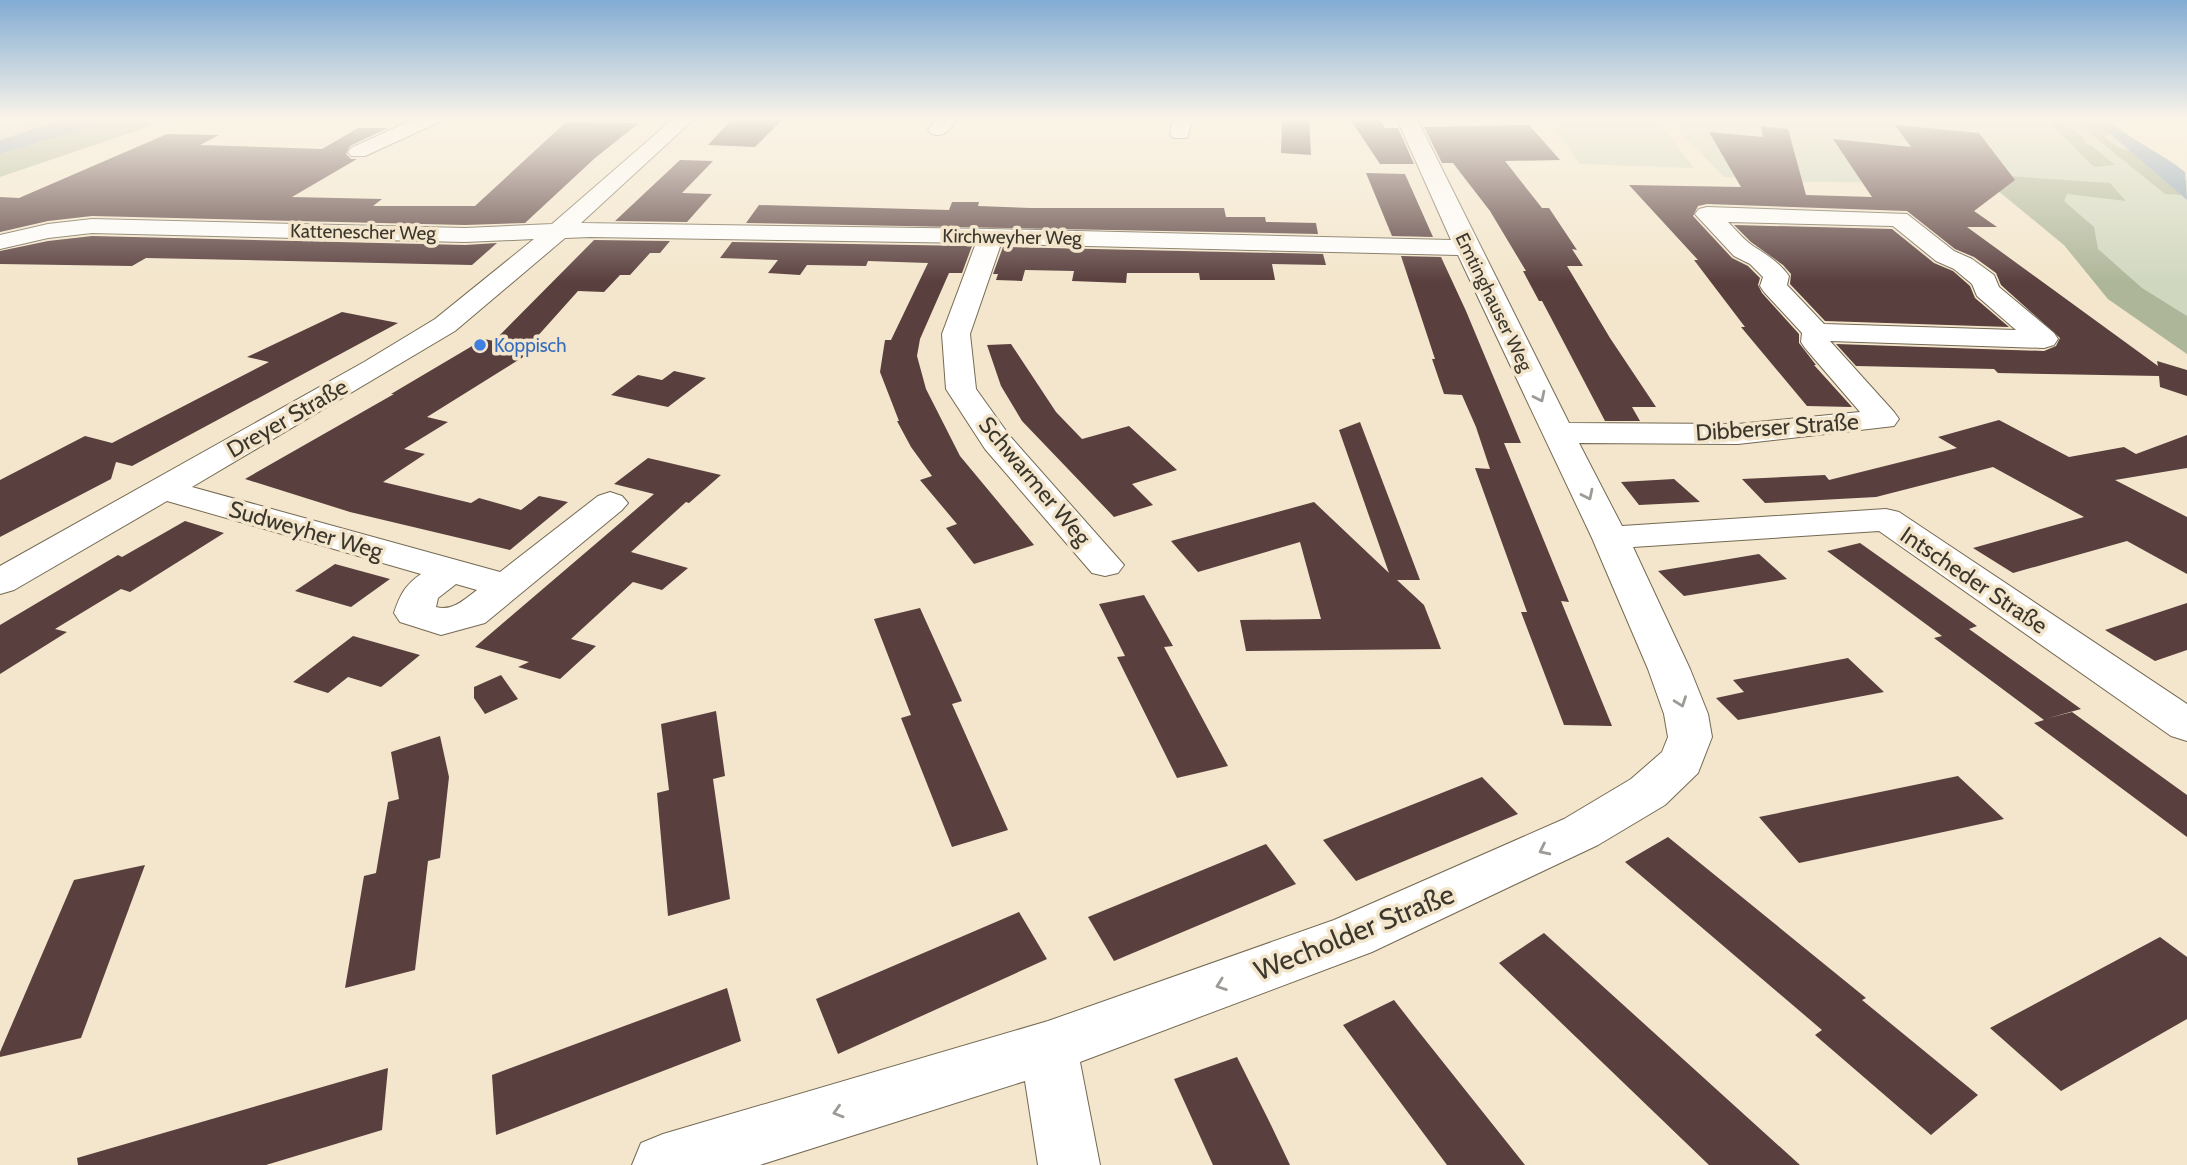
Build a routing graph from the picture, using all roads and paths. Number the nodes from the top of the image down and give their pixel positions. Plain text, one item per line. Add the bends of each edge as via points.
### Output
1 (623, 173) edge
2 (1434, 173) edge
3 (558, 231) junction
4 (990, 236) junction
5 (0, 242) edge
6 (1466, 248) junction
7 (1816, 332) junction
8 (1558, 433) junction
9 (162, 489) junction
10 (610, 502) dead end
11 (1610, 538) junction
12 (1105, 565) dead end
13 (450, 570) junction
14 (0, 582) edge
15 (507, 586) junction
16 (2187, 725) edge
17 (1048, 1048) junction
18 (663, 1165) edge
19 (1069, 1165) edge

1 - 3 street
2 - 6 street, Emtinghauser Weg
3 - 4 street, Kirchweyher Weg
3 - 5 street, Kattenescher Weg via 465,234 92,226
3 - 9 street, Dreyer Straße via 441,327
4 - 6 street, Kirchweyher Weg
4 - 12 street, Schwarmer Weg via 956,334 961,389 997,442
6 -> 8 street, Emtinghauser Weg
7 - 7 street, Dibberser Straße via 1773,286 1776,276 1707,214 1899,219 1985,281 1986,290 2044,339
7 - 8 street, Dibberser Straße via 1815,342 1883,419 1738,434
8 -> 11 street, Wecholder Straße
9 - 13 street, Sudweyher Weg
9 - 14 street, Dreyer Straße
10 - 15 street
11 - 16 street, Intscheder Straße via 1886,520
11 -> 17 street, Wecholder Straße via 1669,669 1690,737 1682,761 1648,792 1621,811 1515,864 1353,936
13 - 15 street, Sudweyher Weg
13 - 15 street via 420,593 414,613 441,622 471,614
17 -> 18 street, Wecholder Straße
17 - 19 street

